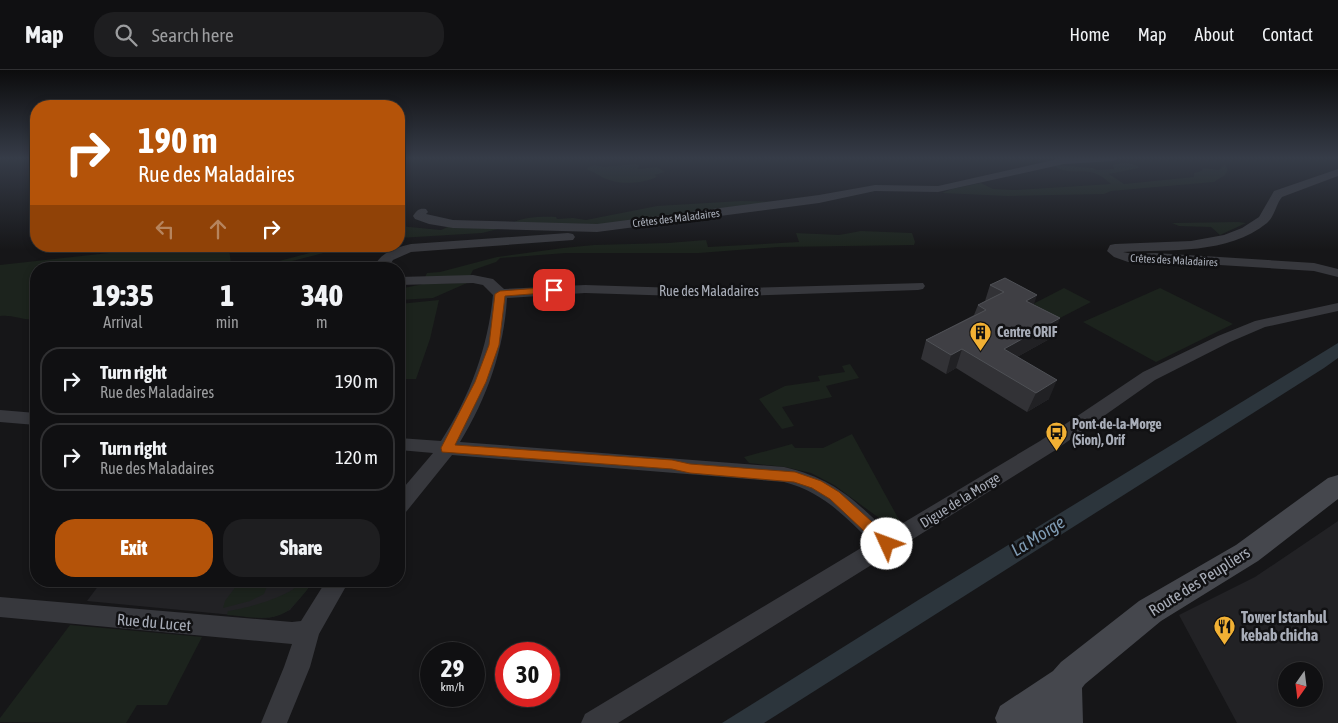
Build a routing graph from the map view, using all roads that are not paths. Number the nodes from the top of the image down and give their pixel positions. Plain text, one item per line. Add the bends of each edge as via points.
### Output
1 (873, 188) edge
2 (905, 188) edge
3 (940, 188) edge
4 (1293, 188) edge
5 (422, 212) dead end
6 (597, 228) junction
7 (405, 250) edge
8 (396, 252) edge
9 (384, 262) edge
10 (1338, 273) edge
11 (405, 281) edge
12 (918, 286) dead end
13 (500, 294) junction
14 (1338, 307) edge
15 (0, 416) edge
16 (30, 418) edge
17 (405, 444) edge
18 (447, 448) junction
19 (1338, 485) edge
20 (405, 499) edge
21 (887, 544) junction
22 (334, 587) edge
23 (0, 608) edge
24 (308, 631) junction
25 (1065, 683) junction
26 (1026, 720) edge
27 (274, 723) edge
28 (594, 723) edge
29 (1065, 723) edge

1 - 6 street, Crêtes des Maladaires via 819,199
2 - 3 street, Crêtes des Maladaires
4 - 10 street, Crêtes des Maladaires via 1278,194 1265,218 1247,230 1205,244 1115,248 1114,251 1130,259 1155,257 1314,268
5 - 6 street, Crêtes des Maladaires via 419,216 453,224
6 - 7 street via 573,236
8 - 9 street
11 - 13 street via 473,278 488,282
12 - 13 street, Rue des Maladaires via 710,293 585,289
13 - 18 street via 494,345 481,382
14 - 21 street, Digue de la Morge via 1265,322 1165,367 1047,446
15 - 16 street
17 - 18 street
18 - 20 street
18 - 21 street via 795,477 816,484 835,496
19 - 25 street, Route des Peupliers via 1247,553 1150,611
21 - 28 street, Digue de la Morge
22 - 24 street
23 - 24 street, Rue du Lucet via 292,633
24 - 27 street
25 - 26 street, Route des Peupliers
25 - 29 street

